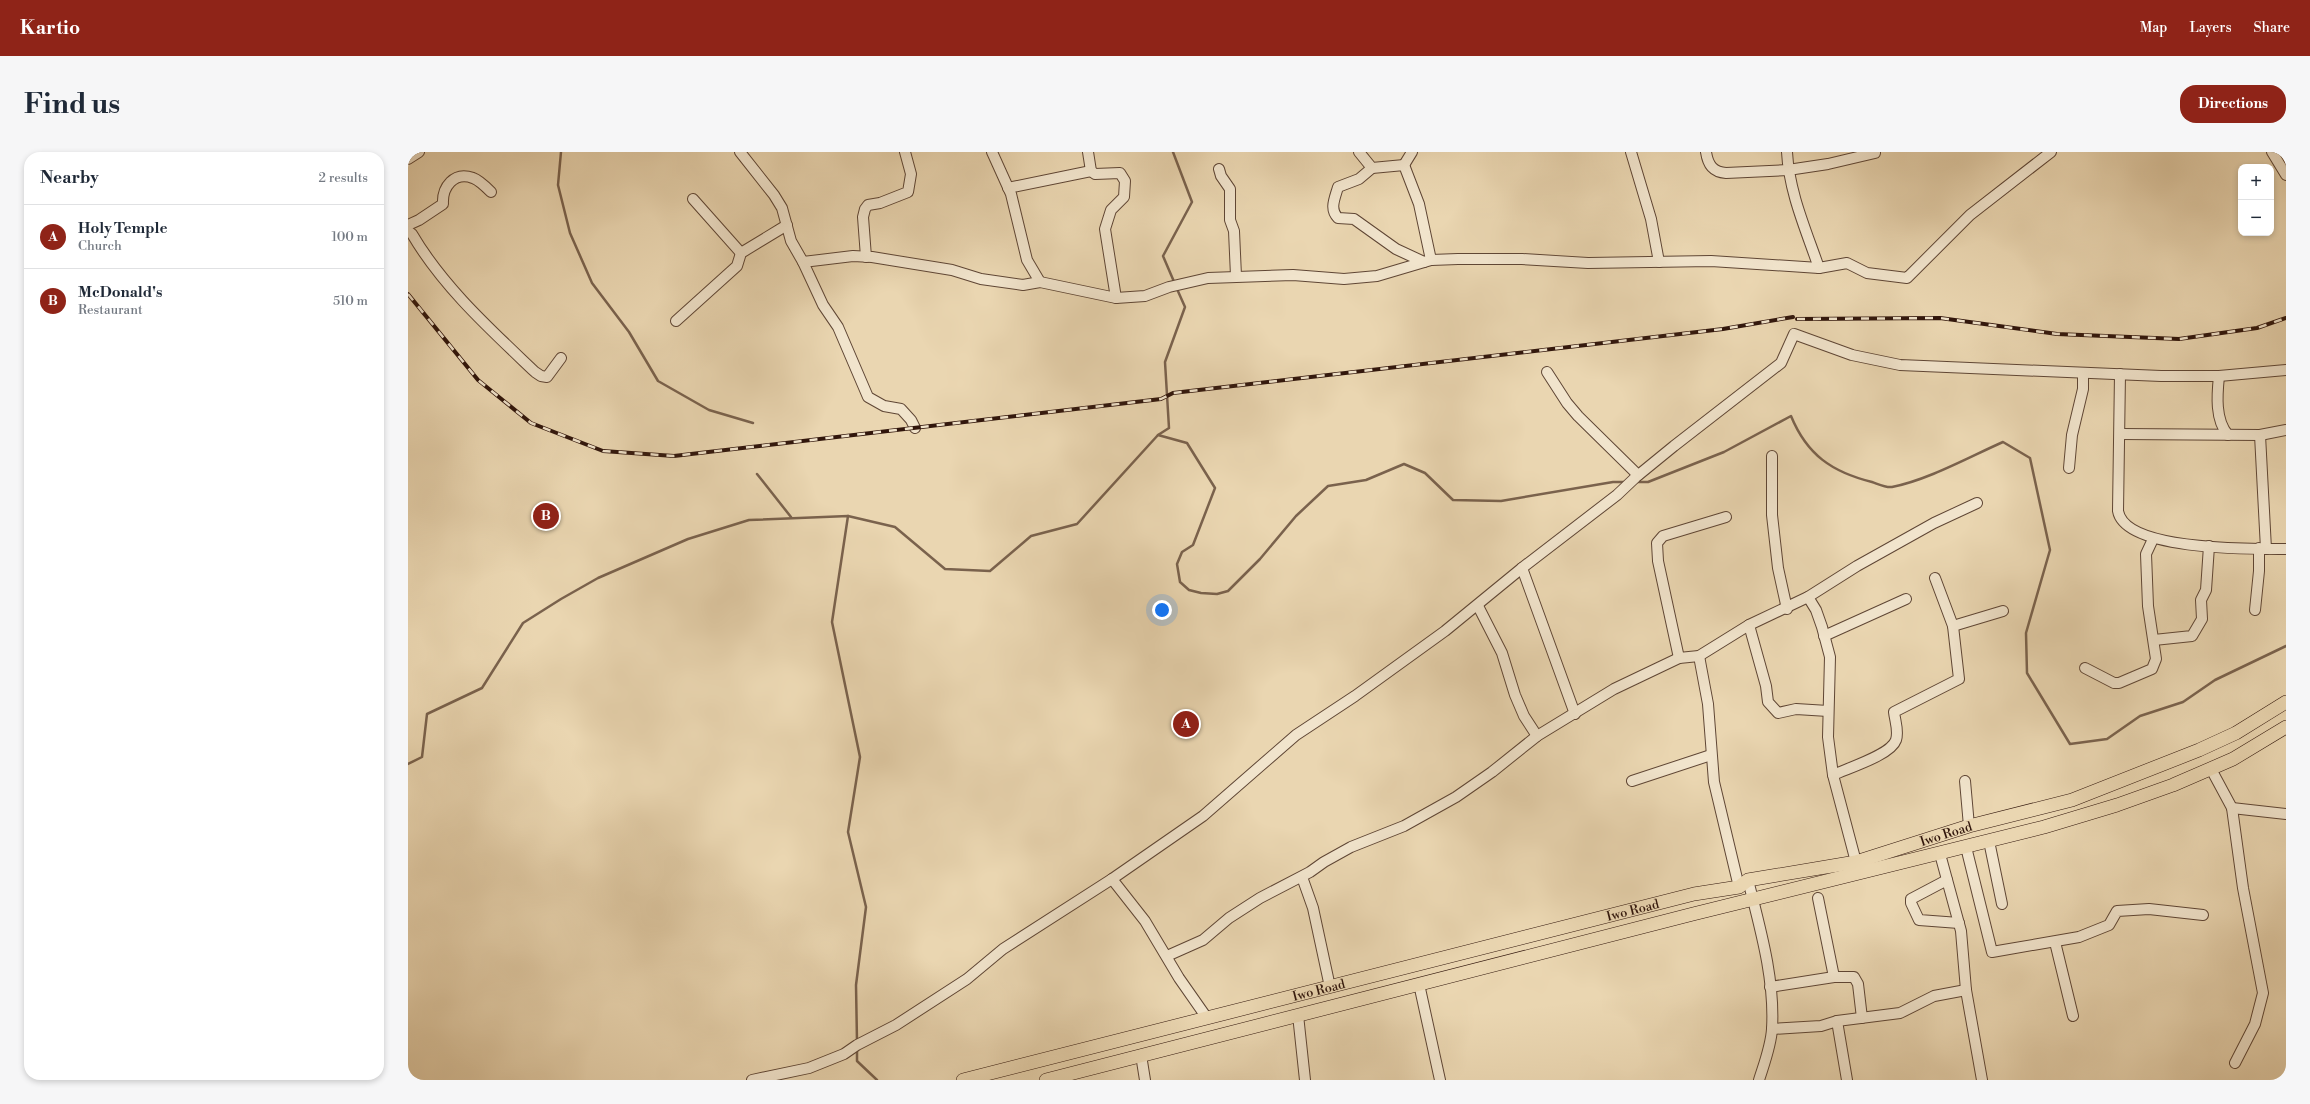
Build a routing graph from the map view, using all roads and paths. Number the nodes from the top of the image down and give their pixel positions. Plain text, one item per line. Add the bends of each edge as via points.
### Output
1 (419, 152) edge
2 (740, 152) edge
3 (905, 152) edge
4 (992, 152) edge
5 (1088, 152) edge
6 (1359, 152) edge
7 (1412, 152) edge
8 (1631, 152) edge
9 (1706, 152) edge
10 (1787, 152) edge
11 (2051, 152) edge
12 (2272, 152) edge
13 (1875, 153) edge
14 (408, 159) edge
15 (1404, 165) junction
16 (1372, 168) junction
17 (1219, 169) dead end
18 (1788, 170) junction
19 (1091, 171) junction
20 (2286, 175) edge
21 (1008, 188) junction
22 (491, 192) dead end
23 (693, 199) dead end
24 (408, 225) edge
25 (787, 225) junction
26 (408, 231) edge
27 (741, 253) junction
28 (866, 257) junction
29 (1428, 261) junction
30 (803, 262) junction
31 (1659, 262) junction
32 (1819, 268) junction
33 (1236, 276) junction
34 (1040, 282) junction
35 (1116, 298) junction
36 (676, 321) dead end
37 (560, 358) dead end
38 (2286, 370) edge
39 (1547, 372) dead end
40 (2084, 373) junction
41 (2120, 374) junction
42 (2219, 376) junction
43 (914, 428) dead end
44 (2286, 430) edge
45 (2120, 434) junction
46 (2228, 435) junction
47 (2260, 435) junction
48 (1772, 456) dead end
49 (2069, 468) dead end
50 (1637, 476) junction
51 (1978, 504) dead end
52 (1726, 517) dead end
53 (2153, 539) junction
54 (2209, 546) junction
55 (2262, 548) junction
56 (2286, 549) edge
57 (1522, 568) junction
58 (1935, 578) dead end
59 (1808, 598) junction
60 (1906, 599) dead end
61 (1478, 606) junction
62 (1786, 609) junction
63 (2255, 610) dead end
64 (2003, 612) dead end
65 (1749, 625) junction
66 (1953, 626) junction
67 (1824, 636) junction
68 (2154, 640) junction
69 (1699, 656) junction
70 (1679, 658) junction
71 (2085, 668) dead end
72 (2286, 702) edge
73 (1828, 711) junction
74 (1575, 714) junction
75 (2286, 726) edge
76 (1537, 736) junction
77 (1711, 756) junction
78 (2211, 769) junction
79 (1833, 775) junction
80 (1632, 781) dead end
81 (1965, 782) dead end
82 (2232, 808) junction
83 (2286, 814) edge
84 (1969, 826) junction
85 (1989, 841) junction
86 (1966, 847) junction
87 (1940, 854) junction
88 (1856, 862) junction
89 (1302, 877) junction
90 (1112, 879) junction
91 (1947, 880) junction
92 (1743, 884) junction
93 (1818, 898) dead end
94 (1753, 899) junction
95 (2002, 904) dead end
96 (2203, 915) dead end
97 (1958, 923) junction
98 (2054, 942) junction
99 (1167, 956) junction
100 (1834, 977) junction
101 (1419, 984) junction
102 (1330, 987) junction
103 (1770, 987) junction
104 (1966, 990) junction
105 (1298, 1015) junction
106 (2073, 1016) dead end
107 (1207, 1018) junction
108 (1862, 1018) junction
109 (1837, 1021) junction
110 (1772, 1029) junction
111 (1141, 1055) junction
112 (2235, 1063) dead end
113 (752, 1080) edge
114 (963, 1080) edge
115 (1046, 1080) edge
116 (1145, 1080) edge
117 (1305, 1080) edge
118 (1440, 1080) edge
119 (1759, 1080) edge
120 (1847, 1080) edge
121 (1982, 1080) edge

1 - 14 street
2 - 25 street via 774,195 782,208
3 - 28 street via 911,174 908,192 868,205 865,209 863,217
4 - 21 street
5 - 19 street
6 - 16 street
7 - 15 street
8 - 31 street via 1651,219
9 - 18 street via 1710,166 1720,173
10 - 18 street
11 - 32 street via 1970,216 1907,278 1867,272 1847,263
12 - 20 street
13 - 18 street
15 - 16 street
15 - 29 street via 1419,204
16 - 29 street via 1359,179 1338,187 1333,205 1334,214 1338,218 1354,219 1396,250
17 - 33 street via 1230,189 1230,220 1234,231
18 - 32 street
19 - 21 street
19 - 35 street via 1095,174 1120,173 1125,181 1124,197 1111,210 1105,229
21 - 34 street via 1027,260
22 - 24 street via 474,178 456,178 446,186 442,194 443,204
23 - 27 street
25 - 27 street
25 - 30 street via 791,241
26 - 37 street via 430,262 484,323 536,372 547,377
27 - 36 street via 737,266
28 - 30 street via 853,256
28 - 34 street via 925,265 981,279 1024,285
29 - 31 street via 1522,259 1588,263
29 - 33 street via 1377,276 1344,279 1293,275
30 - 43 street via 823,305 838,327 868,397 884,406 901,409 911,420
31 - 32 street via 1711,261
33 - 35 street via 1180,284 1145,296
34 - 35 street
38 - 42 street
39 - 50 street via 1578,416
40 - 41 street
40 - 49 street via 2083,389 2072,435
40 - 50 street via 1900,365 1852,355 1794,334 1781,363
41 - 42 street
41 - 45 street
42 - 46 street via 2216,400 2222,429
44 - 47 street
45 - 46 street
45 - 53 street via 2119,517 2122,523
46 - 47 street
47 - 55 street
48 - 62 street via 1772,515
50 - 57 street via 1617,495
51 - 59 street via 1909,537 1857,566
52 - 70 street via 1663,536 1657,543 1658,561
53 - 54 street
53 - 68 street via 2146,554 2148,606
54 - 55 street
54 - 68 street via 2206,590 2201,600 2202,619 2192,636
55 - 56 street
55 - 63 street
57 - 61 street
57 - 74 street
58 - 66 street
59 - 62 street
59 - 67 street via 1816,610
60 - 67 street
61 - 76 street via 1502,653 1524,716
61 - 90 street via 1355,696 1296,735 1203,816
62 - 65 street
64 - 66 street
65 - 69 street
65 - 73 street via 1768,702 1778,713 1796,709
66 - 79 street via 1959,679 1894,712 1896,740 1890,750
67 - 73 street via 1830,657 1831,675
68 - 71 street via 2156,659 2152,669 2135,677 2114,683
69 - 70 street
69 - 77 street via 1708,704
70 - 74 street via 1614,689
72 - 84 main road, Iwo Road via 2236,733 2143,773 2072,800
73 - 79 street via 1828,737
74 - 76 street
75 - 78 main road, Iwo Road via 2233,759
76 - 89 street via 1456,797 1404,826 1351,847
77 - 80 street
77 - 92 street via 1714,782
78 - 82 street
78 - 85 main road, Iwo Road via 2117,805
79 - 88 street
81 - 84 street
82 - 83 street
82 - 112 street via 2243,888 2263,993 2255,1024
84 - 88 main road, Iwo Road
85 - 86 main road, Iwo Road
85 - 95 street
86 - 87 main road, Iwo Road
86 - 98 street via 1992,952
87 - 91 street
87 - 94 main road, Iwo Road
88 - 92 main road, Iwo Road
89 - 99 street via 1260,898 1229,918 1203,940
89 - 102 street via 1313,908
90 - 99 street via 1145,921
90 - 113 street via 1004,949 967,979 896,1025 857,1044 844,1054 809,1068
91 - 97 street
91 - 97 street via 1912,898 1911,903 1919,920
92 - 94 street
92 - 102 main road, Iwo Road via 1694,894
93 - 100 street
94 - 101 main road, Iwo Road
94 - 103 street via 1764,941
96 - 98 street via 2149,909 2117,911 2109,925 2098,931
97 - 104 street
98 - 106 street
99 - 107 street
100 - 103 street
100 - 108 street via 1855,979
101 - 105 main road, Iwo Road
101 - 118 street
102 - 107 main road, Iwo Road
103 - 110 street
104 - 108 street via 1934,996 1900,1013
104 - 121 street
105 - 111 main road, Iwo Road
105 - 117 street
107 - 114 main road, Iwo Road
108 - 109 street
109 - 110 street via 1821,1026
109 - 120 street
110 - 119 street
111 - 115 main road, Iwo Road
111 - 116 street

